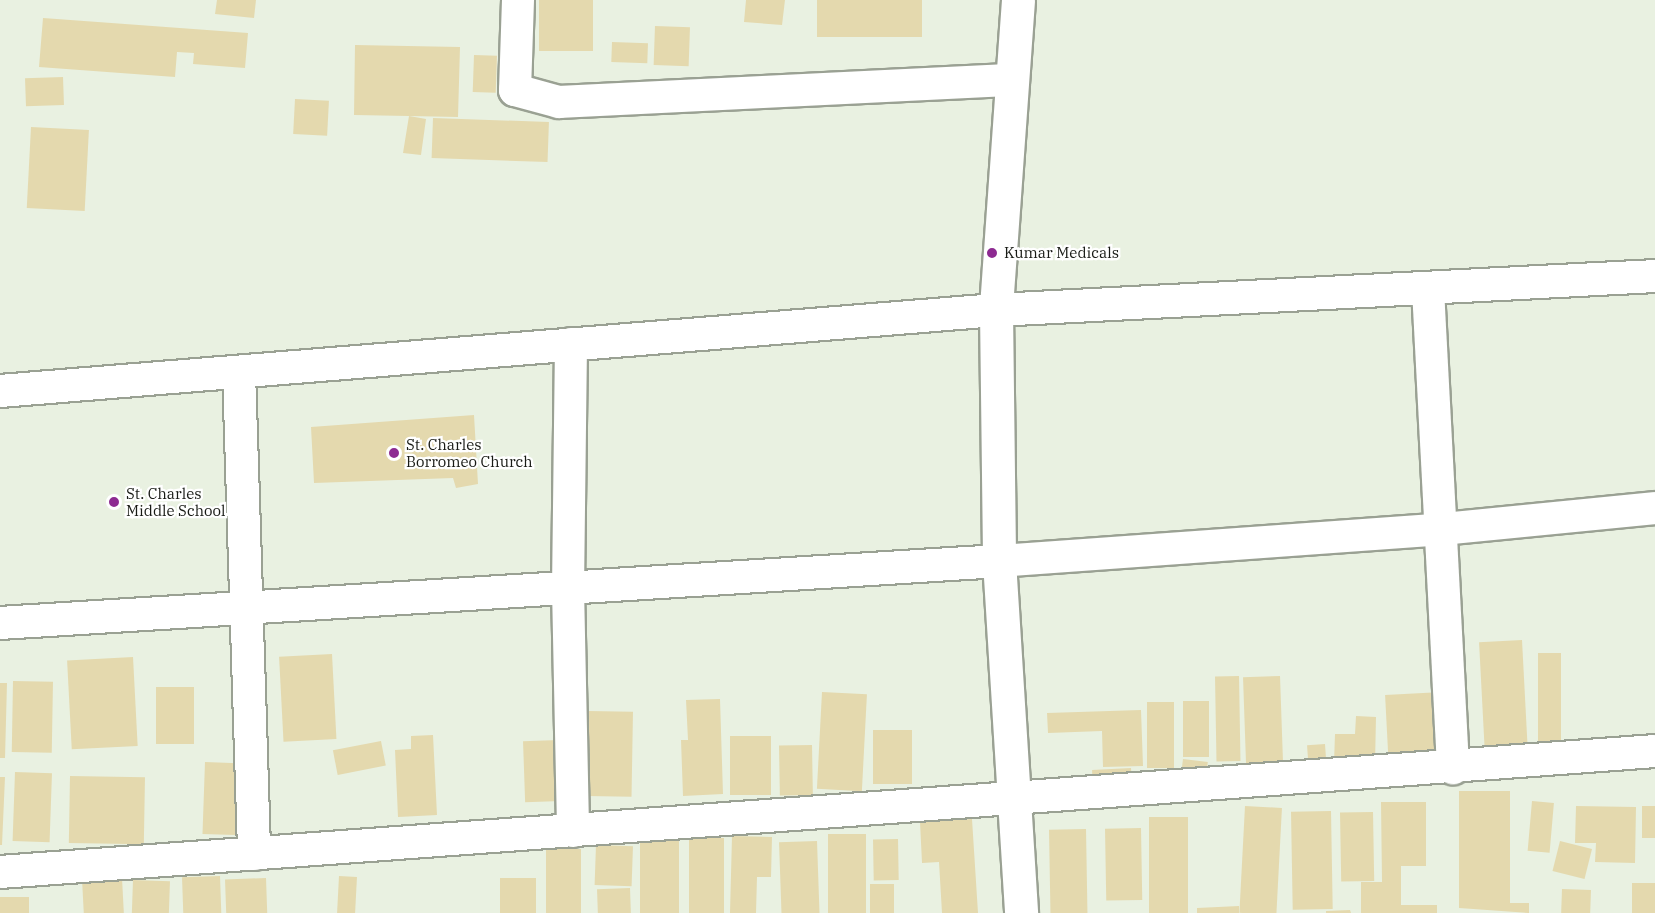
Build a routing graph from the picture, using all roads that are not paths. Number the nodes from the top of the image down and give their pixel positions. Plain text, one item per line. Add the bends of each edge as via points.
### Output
1 (518, 0) edge
2 (1018, 0) edge
3 (1012, 80) junction
4 (1655, 276) edge
5 (1428, 289) junction
6 (996, 310) junction
7 (571, 344) junction
8 (239, 372) junction
9 (0, 391) edge
10 (1655, 508) edge
11 (1442, 529) junction
12 (999, 561) junction
13 (568, 588) junction
14 (244, 608) junction
15 (0, 623) edge
16 (1655, 751) edge
17 (1453, 768) junction
18 (1016, 799) junction
19 (573, 831) junction
20 (254, 854) junction
21 (0, 872) edge
22 (1021, 913) edge

1 - 3 street via 516,90 559,102
2 - 3 street
3 - 6 street
4 - 5 street
5 - 6 street
5 - 11 street
6 - 7 street
6 - 12 street
7 - 8 street
7 - 13 street
8 - 9 street
8 - 14 street
10 - 11 street
11 - 12 street
11 - 17 street
12 - 13 street
12 - 18 street
13 - 14 street
13 - 19 street
14 - 15 street
14 - 20 street
16 - 17 street
17 - 18 street
18 - 19 street
18 - 22 street
19 - 20 street
20 - 21 street

